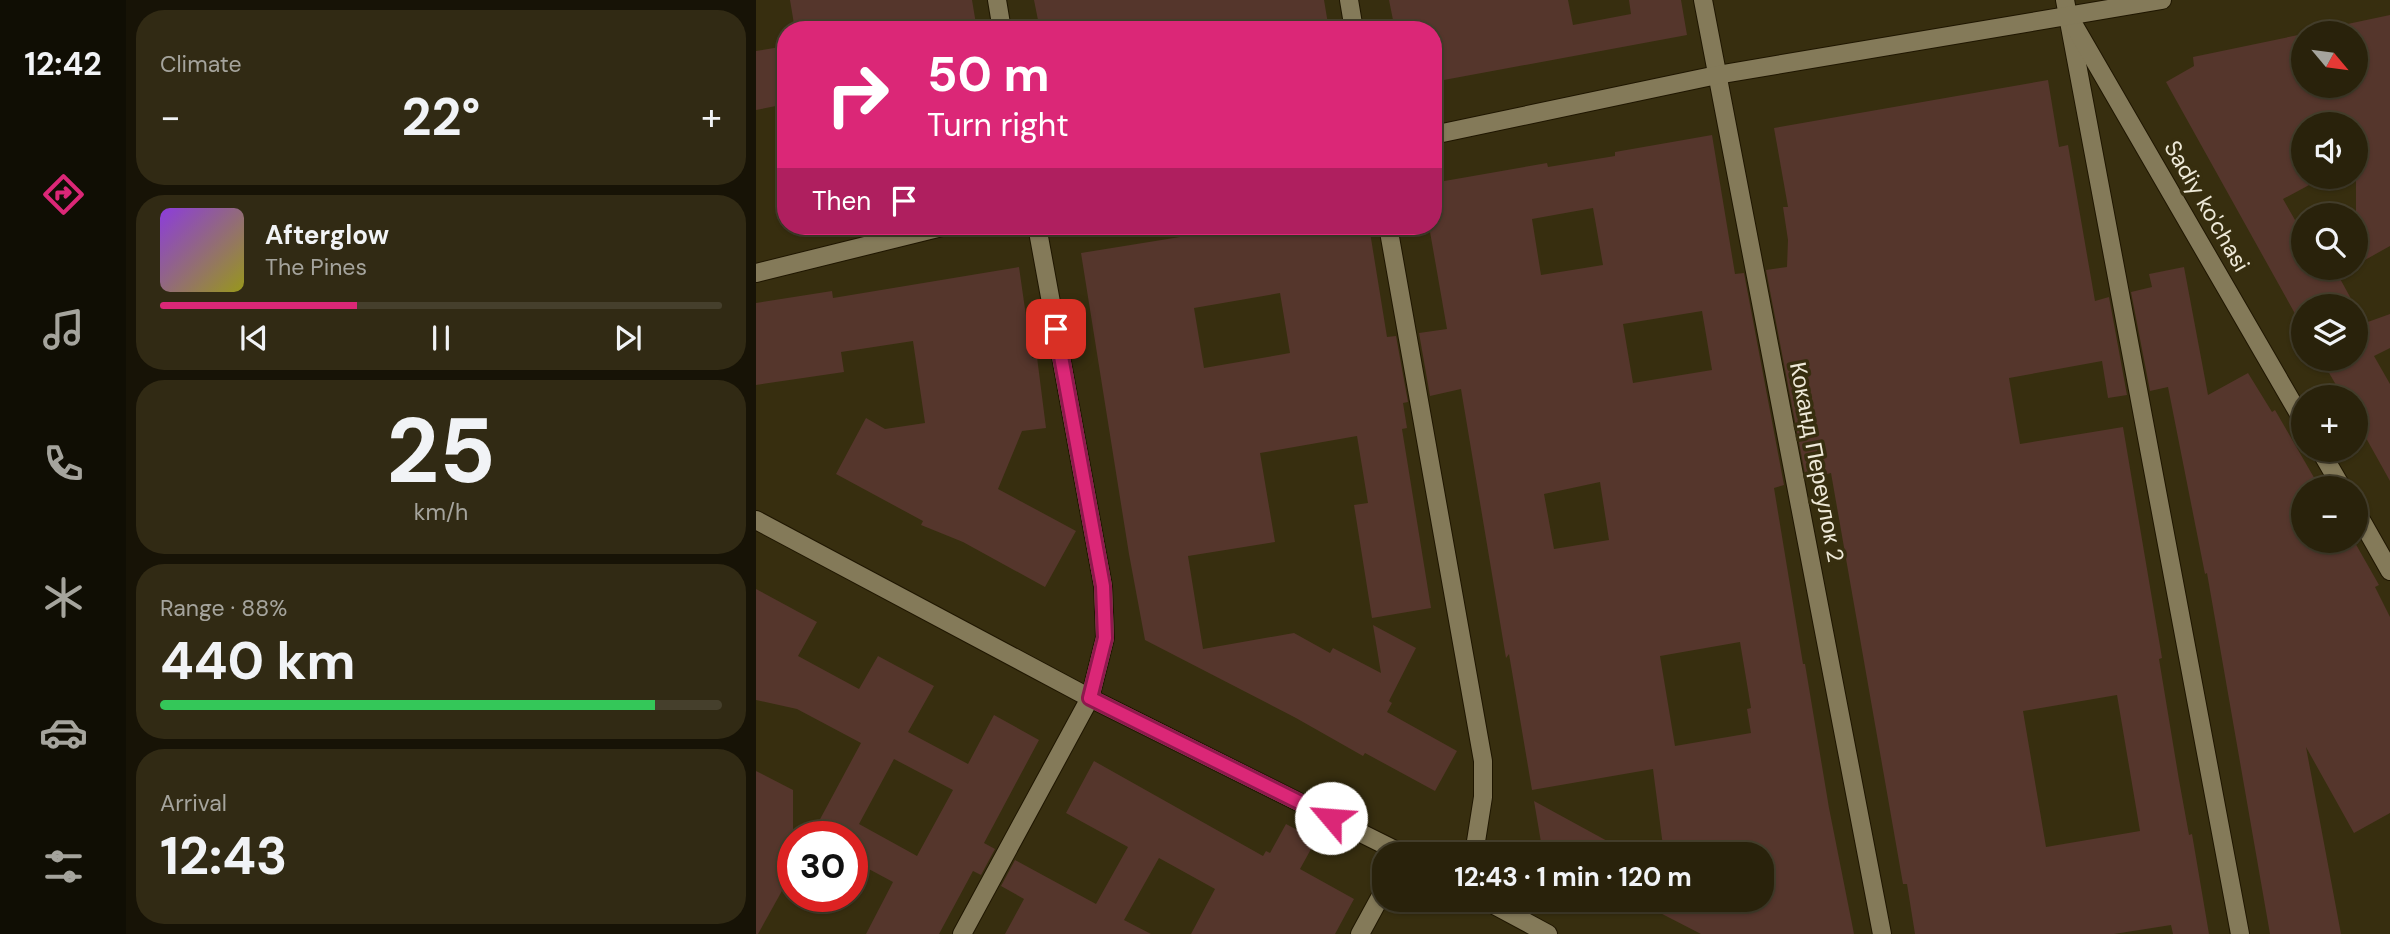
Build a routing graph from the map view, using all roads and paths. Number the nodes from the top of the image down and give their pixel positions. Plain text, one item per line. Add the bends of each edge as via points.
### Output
1 (997, 0) edge
2 (1349, 0) edge
3 (1703, 0) edge
4 (2162, 0) edge
5 (2067, 8) edge
6 (1000, 21) edge
7 (1352, 21) edge
8 (1717, 75) junction
9 (1442, 133) edge
10 (910, 235) edge
11 (1039, 235) edge
12 (1390, 235) edge
13 (756, 274) edge
14 (2291, 400) edge
15 (756, 520) edge
16 (2368, 532) edge
17 (2390, 571) edge
18 (1090, 698) junction
19 (1379, 842) edge
20 (1476, 842) edge
21 (1372, 912) edge
22 (1507, 912) edge
23 (961, 934) edge
24 (1360, 934) edge
25 (1548, 934) edge
26 (1882, 934) edge
27 (2240, 934) edge

1 - 6 street
2 - 7 street
3 - 8 street, Коканд Πереулок 2
4 - 5 street
5 - 8 street
5 - 14 street, Sadiy ko'chasi
5 - 27 street
8 - 9 street
8 - 26 street, Коканд Πереулок 2
10 - 13 street
11 - 18 street via 1103,586 1105,638
12 - 20 street via 1483,761
15 - 18 street
16 - 17 street
18 - 19 street
18 - 23 street
21 - 24 street
22 - 25 street

